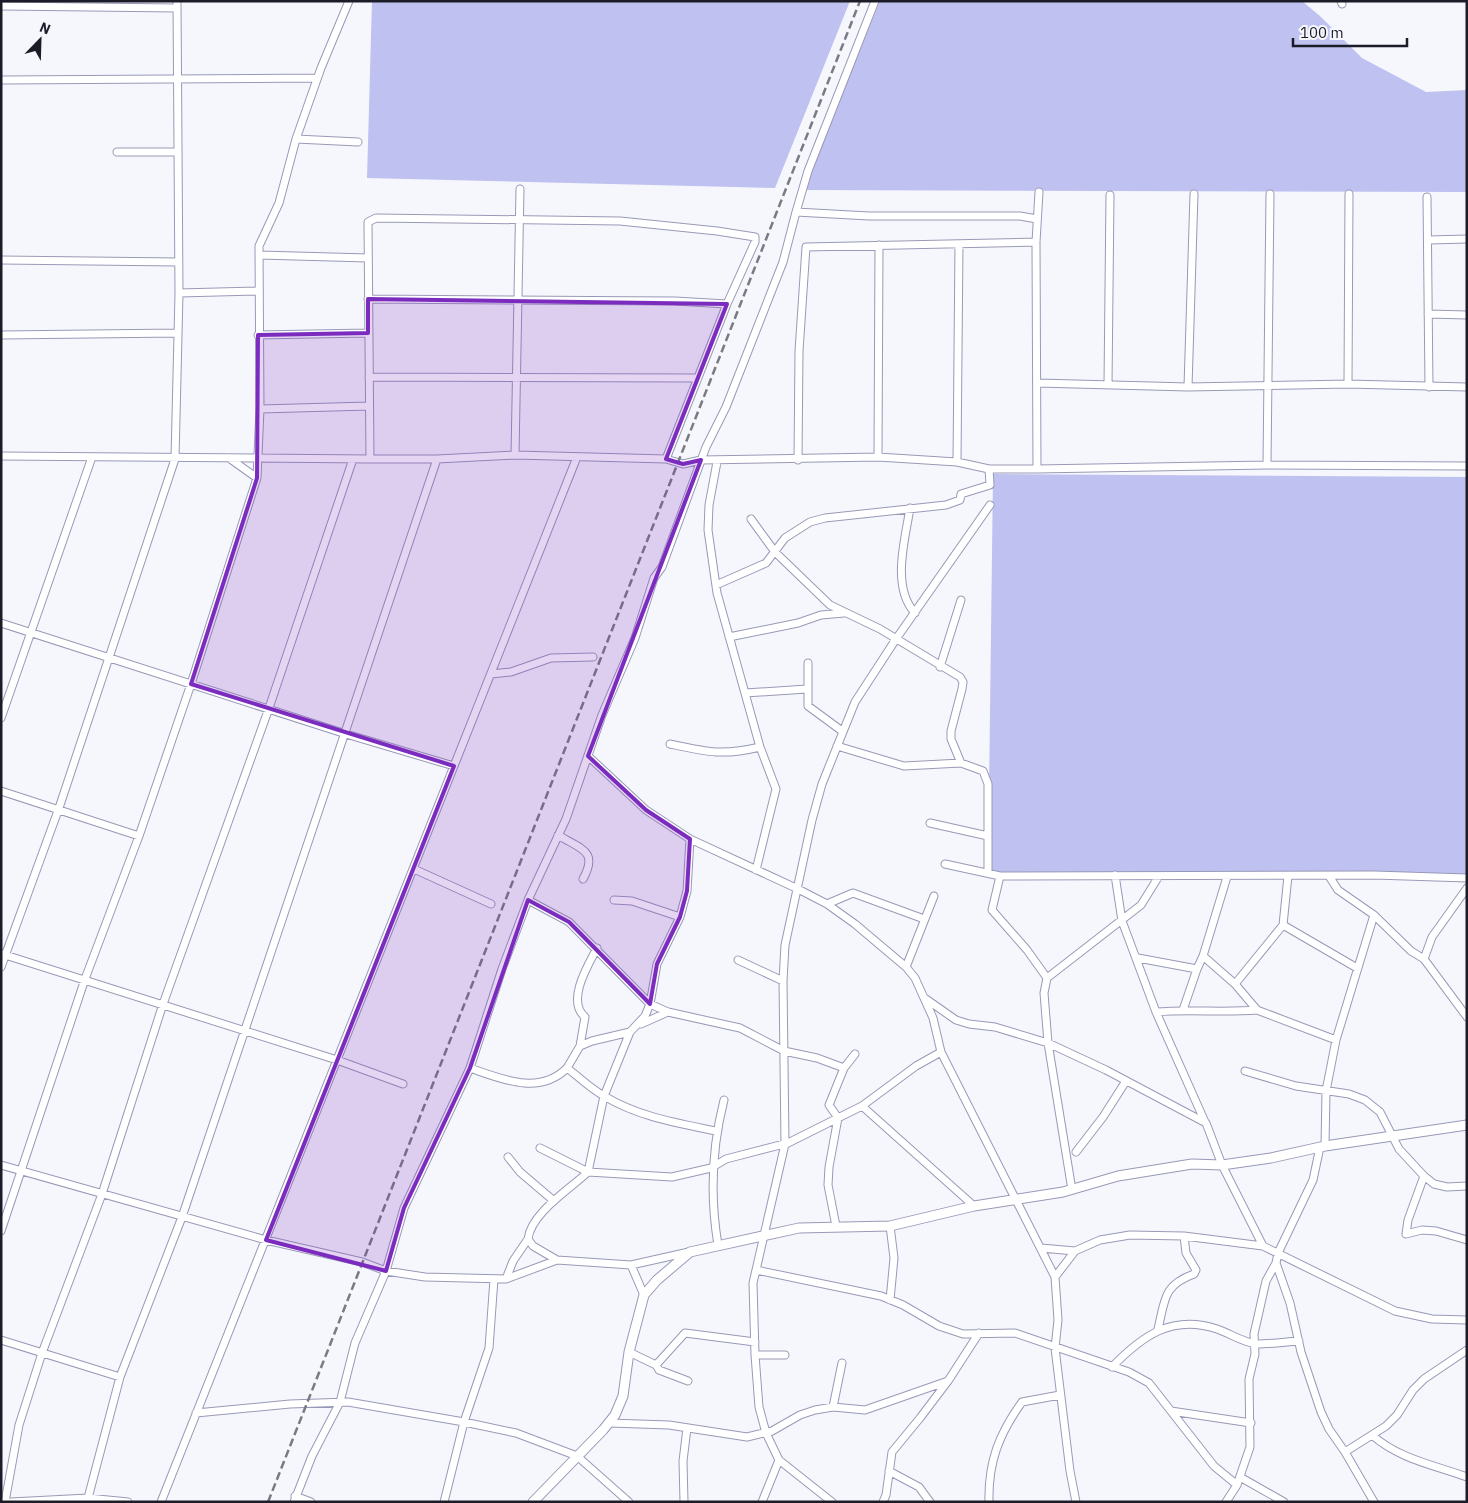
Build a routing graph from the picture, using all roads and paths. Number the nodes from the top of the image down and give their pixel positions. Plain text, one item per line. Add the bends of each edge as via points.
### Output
1 (349, 1) edge
2 (875, 1) edge
3 (177, 5) edge
4 (1, 6) edge
5 (317, 78) junction
6 (1, 80) edge
7 (177, 80) junction
8 (296, 139) junction
9 (358, 142) dead end
10 (117, 152) dead end
11 (176, 152) junction
12 (520, 189) dead end
13 (1039, 192) dead end
14 (1194, 194) dead end
15 (1270, 194) dead end
16 (1349, 194) dead end
17 (1110, 195) dead end
18 (1427, 197) dead end
19 (796, 212) junction
20 (1037, 219) junction
21 (520, 220) junction
22 (1467, 239) edge
23 (1429, 240) junction
24 (1036, 242) junction
25 (960, 244) junction
26 (879, 246) junction
27 (259, 255) junction
28 (368, 258) junction
29 (1, 260) edge
30 (178, 262) junction
31 (258, 292) junction
32 (179, 293) junction
33 (368, 298) junction
34 (517, 298) junction
35 (727, 304) junction
36 (1428, 314) junction
37 (1467, 315) edge
38 (178, 333) junction
39 (368, 333) junction
40 (1, 335) edge
41 (258, 335) junction
42 (369, 377) junction
43 (698, 378) junction
44 (515, 379) junction
45 (1038, 383) junction
46 (1270, 384) junction
47 (1348, 384) junction
48 (1108, 385) junction
49 (1188, 387) junction
50 (1429, 387) junction
51 (1467, 387) edge
52 (369, 406) junction
53 (260, 409) junction
54 (515, 455) junction
55 (3, 456) edge
56 (92, 457) junction
57 (577, 457) junction
58 (878, 457) junction
59 (229, 458) junction
60 (256, 458) junction
61 (175, 459) junction
62 (353, 459) junction
63 (370, 459) junction
64 (437, 459) junction
65 (666, 459) junction
66 (701, 460) junction
67 (798, 460) junction
68 (717, 462) junction
69 (957, 462) junction
70 (1, 465) edge
71 (1268, 465) junction
72 (1467, 466) edge
73 (989, 469) junction
74 (1037, 469) junction
75 (256, 478) junction
76 (990, 505) dead end
77 (910, 508) junction
78 (752, 519) dead end
79 (775, 552) junction
80 (716, 585) junction
81 (961, 600) dead end
82 (846, 613) junction
83 (915, 613) junction
84 (1, 623) edge
85 (29, 632) junction
86 (729, 637) junction
87 (896, 639) junction
88 (109, 656) junction
89 (592, 656) dead end
90 (808, 663) dead end
91 (940, 666) junction
92 (490, 674) junction
93 (191, 684) junction
94 (807, 689) junction
95 (745, 692) junction
96 (269, 708) junction
97 (1, 718) edge
98 (842, 731) junction
99 (346, 734) junction
100 (670, 744) dead end
101 (837, 746) junction
102 (760, 747) junction
103 (588, 756) junction
104 (961, 763) junction
105 (454, 766) junction
106 (1, 792) edge
107 (59, 808) junction
108 (930, 822) dead end
109 (558, 835) junction
110 (139, 836) junction
111 (988, 836) junction
112 (690, 839) junction
113 (945, 864) dead end
114 (414, 869) junction
115 (756, 870) junction
116 (988, 872) junction
117 (1115, 875) junction
118 (1000, 876) junction
119 (1159, 876) junction
120 (1288, 876) junction
121 (1329, 876) junction
122 (1227, 877) junction
123 (1467, 878) edge
124 (583, 879) dead end
125 (1467, 888) edge
126 (798, 889) junction
127 (934, 896) dead end
128 (528, 900) junction
129 (614, 900) dead end
130 (491, 904) dead end
131 (827, 904) junction
132 (1374, 915) junction
133 (680, 917) junction
134 (924, 919) junction
135 (1122, 921) junction
136 (1283, 925) junction
137 (596, 948) junction
138 (3, 954) edge
139 (1203, 956) junction
140 (1138, 958) junction
141 (1424, 959) junction
142 (738, 960) dead end
143 (1, 967) edge
144 (906, 967) junction
145 (1357, 968) junction
146 (1197, 969) junction
147 (1047, 978) junction
148 (85, 979) junction
149 (783, 980) junction
150 (1235, 984) junction
151 (925, 999) junction
152 (163, 1004) junction
153 (650, 1004) junction
154 (1183, 1010) junction
155 (1257, 1010) junction
156 (668, 1012) junction
157 (1156, 1012) junction
158 (1467, 1017) edge
159 (638, 1026) junction
160 (244, 1030) junction
161 (630, 1032) junction
162 (1336, 1040) junction
163 (1048, 1043) junction
164 (580, 1046) junction
165 (784, 1051) junction
166 (941, 1052) junction
167 (855, 1054) dead end
168 (337, 1060) junction
169 (470, 1068) junction
170 (567, 1068) junction
171 (844, 1068) junction
172 (1245, 1071) dead end
173 (1126, 1081) junction
174 (403, 1084) dead end
175 (1326, 1092) junction
176 (604, 1096) junction
177 (724, 1100) dead end
178 (862, 1106) junction
179 (838, 1118) junction
180 (1206, 1122) junction
181 (1467, 1125) edge
182 (716, 1131) junction
183 (1393, 1138) junction
184 (784, 1144) junction
185 (1323, 1147) junction
186 (540, 1148) dead end
187 (1076, 1152) dead end
188 (508, 1158) dead end
189 (1, 1165) edge
190 (1222, 1165) junction
191 (715, 1167) junction
192 (23, 1171) junction
193 (588, 1172) junction
194 (1424, 1176) junction
195 (1467, 1186) edge
196 (1072, 1190) junction
197 (102, 1194) junction
198 (1015, 1200) junction
199 (554, 1201) junction
200 (974, 1206) junction
201 (182, 1217) junction
202 (836, 1226) junction
203 (890, 1226) junction
204 (1, 1231) edge
205 (763, 1236) junction
206 (1184, 1236) junction
207 (528, 1239) junction
208 (266, 1240) junction
209 (1467, 1240) edge
210 (718, 1245) junction
211 (1263, 1246) junction
212 (1041, 1248) junction
213 (1075, 1251) junction
214 (690, 1252) junction
215 (1278, 1253) junction
216 (557, 1260) junction
217 (1276, 1263) junction
218 (631, 1265) junction
219 (756, 1270) junction
220 (386, 1272) junction
221 (1055, 1277) junction
222 (494, 1279) junction
223 (506, 1279) junction
224 (644, 1295) junction
225 (890, 1300) junction
226 (1467, 1320) edge
227 (1158, 1330) junction
228 (979, 1333) junction
229 (1, 1340) edge
230 (1299, 1341) junction
231 (755, 1342) junction
232 (1255, 1344) junction
233 (1055, 1348) junction
234 (1467, 1350) edge
235 (629, 1352) junction
236 (42, 1353) junction
237 (755, 1355) junction
238 (785, 1355) dead end
239 (842, 1363) dead end
240 (656, 1365) junction
241 (1112, 1366) junction
242 (120, 1377) junction
243 (688, 1381) dead end
244 (948, 1381) junction
245 (1060, 1395) junction
246 (340, 1402) junction
247 (833, 1407) junction
248 (1171, 1411) junction
249 (196, 1414) junction
250 (464, 1422) junction
251 (609, 1423) junction
252 (1251, 1423) junction
253 (687, 1428) junction
254 (766, 1433) junction
255 (1372, 1434) junction
256 (1345, 1452) junction
257 (577, 1456) junction
258 (780, 1460) junction
259 (889, 1471) junction
260 (1240, 1477) junction
261 (1467, 1477) edge
262 (1237, 1485) junction
263 (88, 1498) junction
264 (294, 1499) edge
265 (1077, 1500) edge
266 (5, 1502) edge
267 (11, 1502) edge
268 (128, 1502) edge
269 (161, 1502) edge
270 (311, 1502) edge
271 (444, 1502) edge
272 (533, 1502) edge
273 (629, 1502) edge
274 (684, 1502) edge
275 (762, 1502) edge
276 (832, 1502) edge
277 (883, 1502) edge
278 (930, 1502) edge
279 (989, 1502) edge
280 (1226, 1502) edge
281 (1284, 1502) edge
282 (1374, 1502) edge

1 - 5 street
2 - 19 street via 808,172
3 - 4 street
3 - 7 street
5 - 7 street
5 - 8 street
6 - 7 street
7 - 11 street
8 - 9 street
8 - 27 street via 279,203 262,235
10 - 11 street
11 - 30 street
12 - 21 street
13 - 20 street
14 - 49 street
15 - 46 street
16 - 47 street
17 - 48 street
18 - 23 street
19 - 20 street via 860,216 1020,216
19 - 66 street via 783,262 726,407
20 - 24 street
21 - 28 street via 370,219
21 - 34 street
21 - 35 street via 620,222 753,237 755,242
22 - 23 street
23 - 36 street
24 - 25 street
24 - 45 street
25 - 26 street
25 - 69 street
26 - 58 street
26 - 67 street via 809,246 805,249 799,352
27 - 28 street
27 - 31 street
28 - 33 street
29 - 30 street
30 - 32 street
31 - 32 street
31 - 41 street
32 - 38 street
33 - 34 street
33 - 39 street
34 - 35 street
34 - 44 street
35 - 43 street
36 - 37 street
36 - 50 street
38 - 40 street
38 - 61 street
39 - 41 street
39 - 42 street
41 - 53 street
42 - 44 street
42 - 52 street
43 - 44 street
43 - 65 street
44 - 54 street
45 - 48 street
45 - 74 street
46 - 47 street
46 - 49 street
46 - 71 street
47 - 50 street
48 - 49 street
50 - 51 street
52 - 53 street
52 - 63 street
53 - 60 street
54 - 57 street
54 - 64 street
55 - 56 street
55 - 70 street
56 - 61 street
56 - 85 street
57 - 65 street
57 - 92 street
58 - 67 street
58 - 69 street
59 - 60 street
59 - 61 street
59 - 75 street
60 - 62 street
60 - 75 street
61 - 88 street
62 - 63 street
62 - 96 street
63 - 64 street
64 - 99 street
65 - 66 street via 683,464
66 - 68 street
66 - 103 street
67 - 68 street
68 - 80 street via 708,530
69 - 73 street
71 - 72 street
71 - 74 street
73 - 74 street
73 - 77 street via 990,485 961,494 960,500 941,506
75 - 93 street
76 - 83 street
77 - 79 street via 810,522 785,538
77 - 83 street via 902,587 905,600
78 - 79 street
79 - 80 street via 754,570
79 - 82 street via 830,605
80 - 86 street
81 - 91 street
82 - 86 street via 821,615
82 - 87 street
83 - 87 street
84 - 85 street
85 - 88 street
85 - 97 street
86 - 95 street
87 - 91 street
87 - 98 street via 855,702
88 - 93 street
88 - 107 street
89 - 92 street via 551,658 511,672
90 - 94 street
91 - 104 street via 963,682 951,731
92 - 105 street
93 - 96 street
93 - 110 street
94 - 95 street
94 - 98 street via 808,706
95 - 102 street
96 - 99 street
96 - 152 street
98 - 101 street
99 - 105 street
99 - 160 street
100 - 102 street via 713,754
101 - 104 street via 904,766
101 - 126 street via 820,793
102 - 115 street via 776,789
103 - 109 street
103 - 112 street via 646,810
104 - 111 street via 983,771 987,777
105 - 114 street
106 - 107 street
107 - 110 street
107 - 138 street
108 - 111 street
109 - 124 street via 589,855 590,867
109 - 128 street
110 - 148 street
111 - 116 street
112 - 115 street
112 - 133 street via 687,891
113 - 116 street
114 - 130 street
114 - 168 street
115 - 126 street
116 - 118 street
117 - 118 street
117 - 119 street
117 - 135 street
118 - 147 street via 991,907 993,912
119 - 122 street
119 - 135 street via 1146,900
120 - 121 street
120 - 122 street
120 - 136 street
121 - 123 street
121 - 132 street via 1338,890
122 - 139 street
125 - 141 street via 1432,937
126 - 131 street
126 - 149 street via 785,945
127 - 134 street
128 - 137 street via 569,922
128 - 169 street
129 - 133 street via 632,901
131 - 134 street via 853,893
131 - 144 street
132 - 141 street via 1411,951
132 - 145 street
133 - 153 street via 658,964
134 - 144 street
135 - 140 street
135 - 147 street
136 - 145 street
136 - 150 street
137 - 153 street
137 - 164 street via 578,998 578,1008 585,1017
138 - 143 street
138 - 148 street
139 - 146 street
139 - 150 street
140 - 146 street
140 - 157 street
141 - 158 street
142 - 149 street
144 - 151 street
145 - 162 street
146 - 154 street
147 - 163 street via 1044,993
148 - 152 street
148 - 192 street
149 - 165 street
150 - 155 street
151 - 163 street via 956,1020 995,1027
151 - 166 street
152 - 160 street
152 - 197 street
153 - 156 street
153 - 159 street
154 - 155 street
154 - 157 street
155 - 162 street
156 - 159 street
156 - 165 street via 740,1028
157 - 180 street
159 - 161 street
160 - 168 street
160 - 201 street
161 - 164 street
161 - 176 street
162 - 175 street
163 - 173 street
163 - 196 street
164 - 170 street
165 - 171 street
165 - 184 street
166 - 178 street via 916,1066
166 - 198 street
167 - 171 street
168 - 174 street
168 - 208 street
169 - 170 street via 516,1083 536,1084 550,1081
169 - 220 street via 404,1208
170 - 176 street
171 - 179 street via 829,1105
172 - 175 street
173 - 180 street
173 - 187 street
175 - 183 street via 1349,1094 1365,1100 1380,1112
175 - 185 street
176 - 182 street via 657,1119
176 - 193 street
177 - 182 street
178 - 179 street
178 - 200 street
179 - 184 street
179 - 202 street via 828,1185
180 - 190 street
181 - 183 street
182 - 191 street
183 - 185 street
183 - 194 street
184 - 191 street via 726,1159
184 - 205 street
185 - 190 street
185 - 215 street via 1313,1180
186 - 193 street
188 - 199 street
189 - 192 street
190 - 196 street via 1192,1164 1118,1176
190 - 211 street
191 - 193 street via 672,1177
191 - 210 street via 713,1214
192 - 197 street
192 - 204 street
193 - 199 street
194 - 195 street via 1434,1184
194 - 209 street via 1406,1234 1436,1231
196 - 198 street
197 - 201 street
197 - 236 street
198 - 200 street
198 - 212 street
199 - 207 street via 528,1232
200 - 203 street
201 - 208 street
201 - 242 street
202 - 203 street
202 - 205 street via 799,1228
203 - 225 street via 894,1258
205 - 210 street
205 - 219 street
206 - 211 street
206 - 213 street via 1130,1235 1100,1240
206 - 227 street via 1186,1253 1196,1270 1175,1282 1169,1290
207 - 216 street via 533,1246
207 - 223 street
208 - 220 street via 362,1262
208 - 249 street
210 - 214 street
211 - 215 street
212 - 213 street
212 - 221 street
213 - 221 street
214 - 218 street
214 - 224 street
215 - 217 street
215 - 226 street via 1395,1311 1432,1319
216 - 218 street
216 - 223 street
217 - 230 street
217 - 232 street via 1266,1281 1254,1334
218 - 224 street
219 - 225 street
219 - 231 street via 753,1291
220 - 222 street
220 - 246 street via 355,1343
221 - 233 street via 1058,1320
222 - 223 street
222 - 250 street via 489,1348
224 - 235 street
225 - 228 street via 939,1326 963,1334
227 - 232 street via 1181,1326 1215,1328
227 - 241 street
228 - 233 street via 1015,1333
228 - 244 street
229 - 236 street
230 - 232 street
230 - 256 street via 1321,1412
231 - 237 street
231 - 240 street via 685,1333
232 - 252 street via 1249,1379
233 - 241 street
233 - 245 street
234 - 255 street via 1424,1378 1397,1415
235 - 240 street
235 - 251 street via 623,1396
236 - 242 street
236 - 266 street via 19,1425
237 - 238 street
237 - 254 street via 759,1407
239 - 247 street
240 - 243 street via 659,1370
241 - 248 street via 1149,1383
242 - 263 street
244 - 247 street via 865,1410
244 - 259 street via 892,1452
245 - 265 street
245 - 279 street via 1022,1402 1012,1415 994,1453 989,1474
246 - 249 street
246 - 250 street
246 - 264 street
247 - 254 street via 800,1415
248 - 252 street
248 - 262 street via 1214,1466
249 - 269 street
250 - 257 street via 516,1433
250 - 271 street
251 - 253 street
251 - 257 street
252 - 260 street via 1250,1447
253 - 254 street via 747,1437
253 - 274 street via 683,1461
254 - 258 street
255 - 256 street
255 - 261 street via 1403,1456
256 - 282 street
257 - 272 street
257 - 273 street
258 - 275 street
258 - 276 street
259 - 277 street
259 - 278 street via 919,1487
260 - 262 street
260 - 281 street
262 - 280 street
263 - 267 street
263 - 268 street
264 - 270 street

